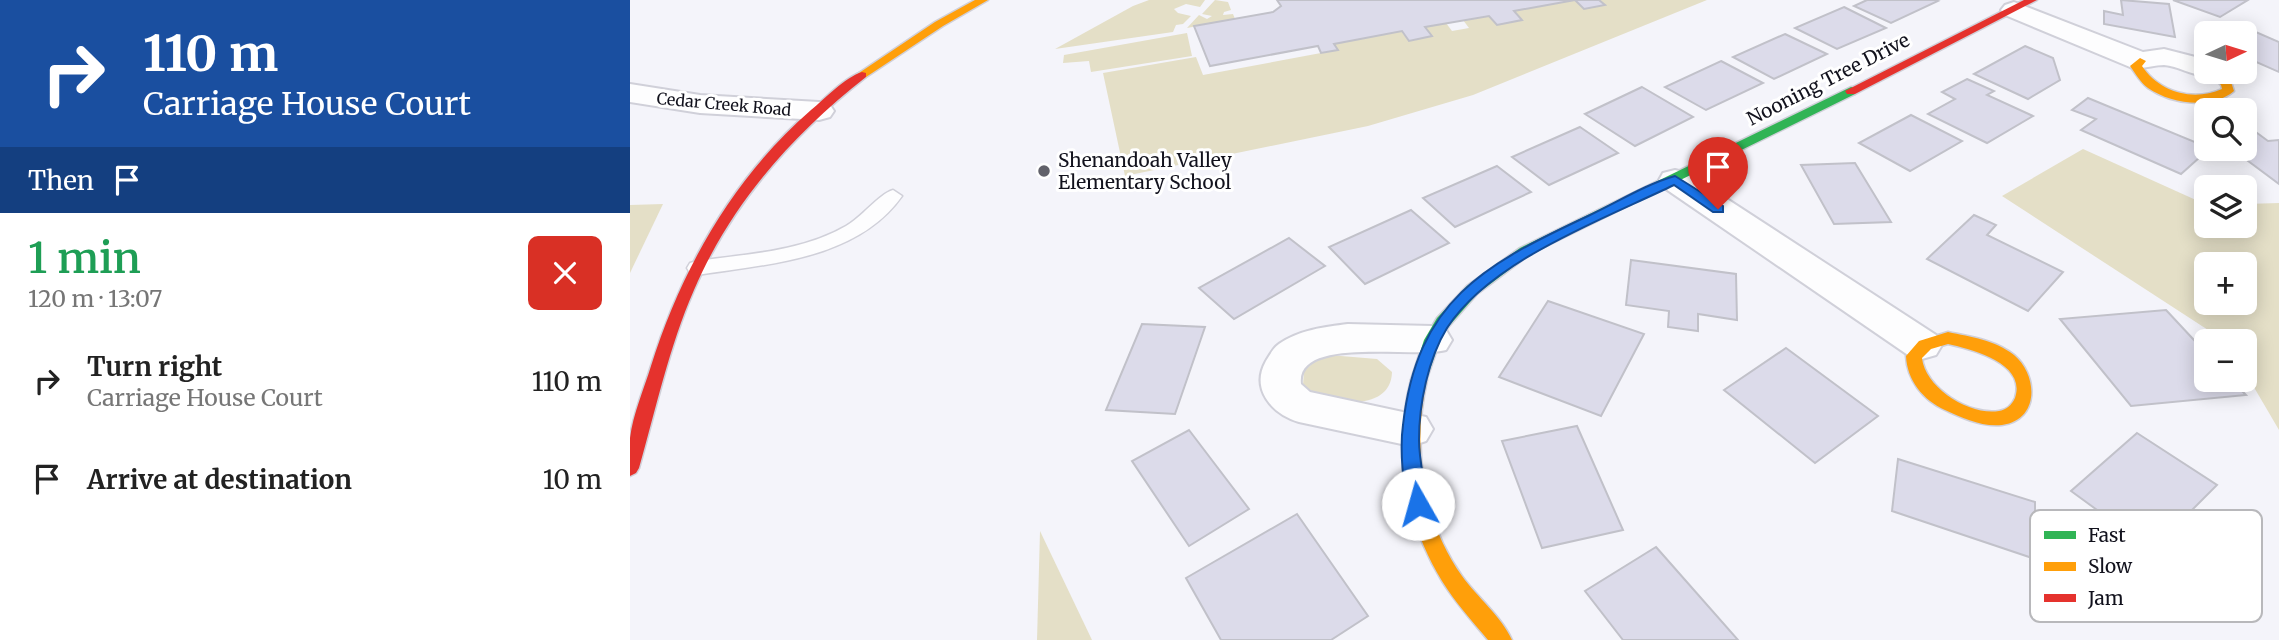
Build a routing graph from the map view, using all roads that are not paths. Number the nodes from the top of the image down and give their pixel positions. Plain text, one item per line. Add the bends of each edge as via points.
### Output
1 (983, 0) edge
2 (2023, 5) edge
3 (2140, 61) junction
4 (2194, 65) edge
5 (2226, 84) edge
6 (630, 93) edge
7 (819, 111) junction
8 (1675, 180) junction
9 (893, 196) dead end
10 (697, 268) junction
11 (1432, 340) junction
12 (1922, 345) junction
13 (1411, 429) junction
14 (630, 468) edge
15 (1501, 640) edge

1 - 7 street via 891,54
2 - 3 street
2 - 8 street, Nooning Tree Drive
3 - 4 street via 2164,57
3 - 5 street via 2137,72 2145,81 2172,94 2215,98 2228,91
6 - 7 street, Cedar Creek Road via 667,102
7 - 10 street via 756,175
8 - 11 street, Nooning Tree Drive via 1525,251 1472,290
8 - 12 street
9 - 10 lane via 860,228 822,247
10 - 14 street
11 - 13 street, Nooning Tree Drive via 1416,389
11 - 13 street via 1317,341 1290,355 1280,374 1280,387 1299,407
12 - 12 street via 1915,354 1916,377 1938,401 1965,413 1994,418 2023,407 2028,397 2022,374 1998,352 1964,339
13 - 15 street, Nooning Tree Drive via 1418,504 1447,571

